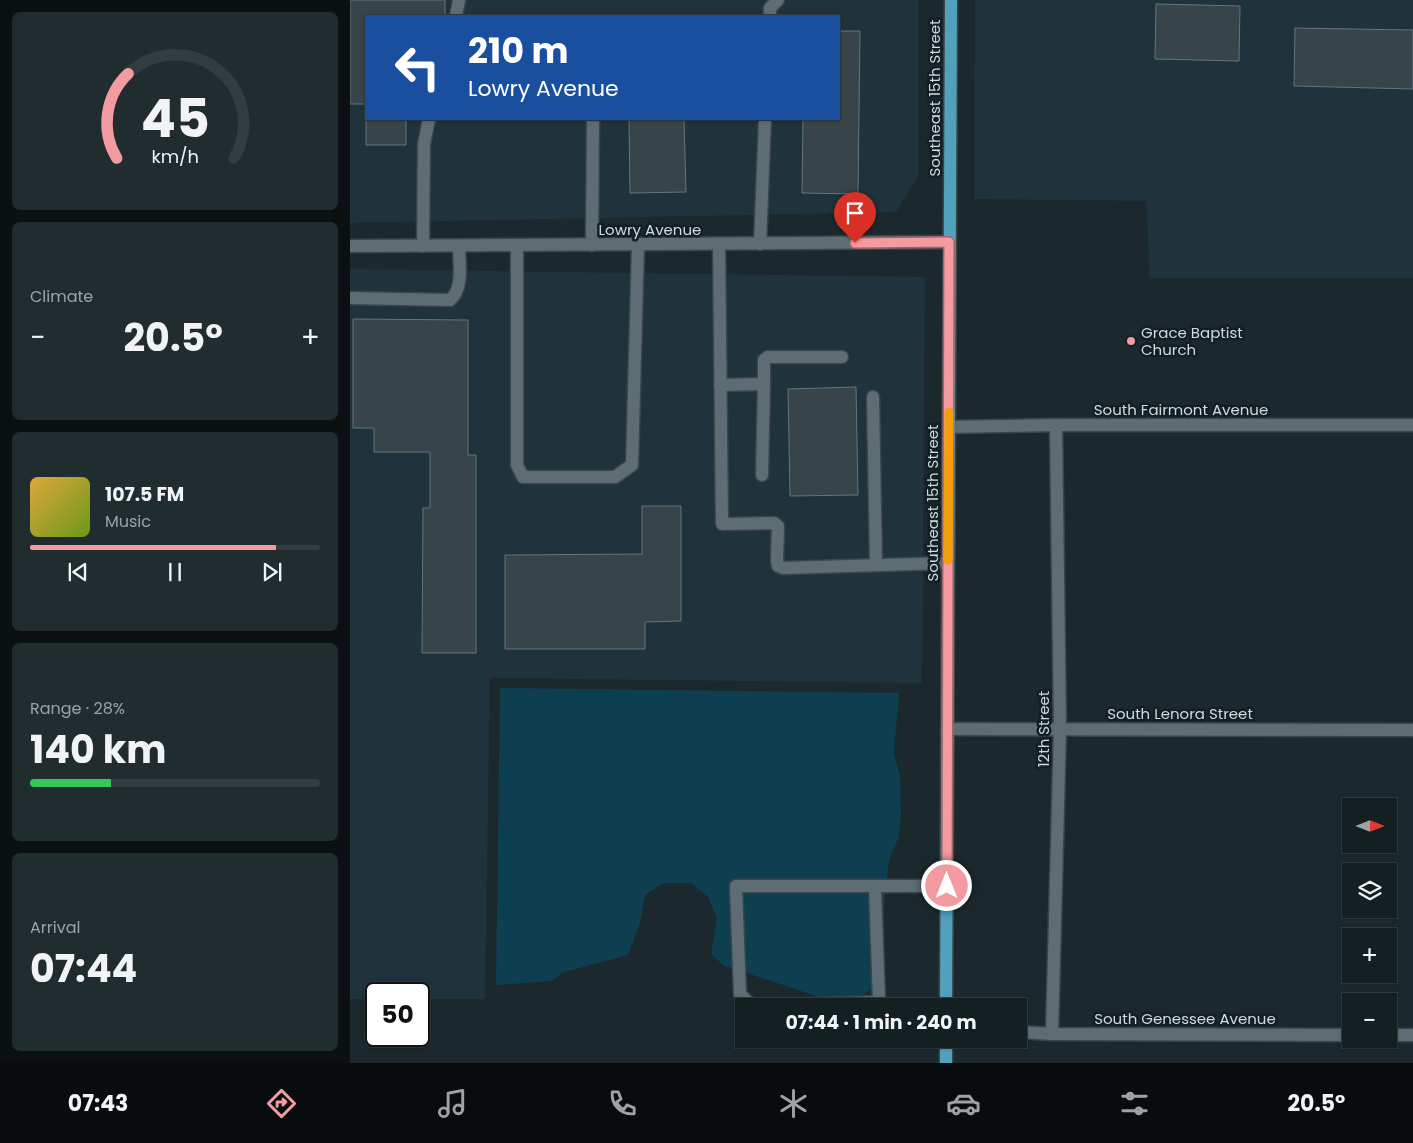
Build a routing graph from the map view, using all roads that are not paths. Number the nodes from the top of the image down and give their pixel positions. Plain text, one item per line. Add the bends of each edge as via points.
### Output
1 (459, 0) edge
2 (778, 0) edge
3 (951, 0) edge
4 (456, 15) edge
5 (770, 15) edge
6 (429, 120) edge
7 (593, 120) edge
8 (765, 120) edge
9 (949, 242) junction
10 (719, 244) junction
11 (760, 244) junction
12 (592, 245) junction
13 (638, 245) junction
14 (350, 246) edge
15 (423, 246) junction
16 (459, 246) junction
17 (517, 246) junction
18 (350, 298) edge
19 (842, 357) dead end
20 (764, 384) junction
21 (720, 385) junction
22 (873, 397) dead end
23 (1056, 425) junction
24 (1413, 425) edge
25 (949, 427) junction
26 (762, 476) dead end
27 (948, 564) junction
28 (876, 565) junction
29 (947, 729) junction
30 (1060, 729) junction
31 (1413, 730) edge
32 (875, 886) junction
33 (947, 886) junction
34 (946, 998) edge
35 (1027, 1032) edge
36 (1052, 1034) junction
37 (1342, 1034) edge
38 (1397, 1034) edge
39 (1413, 1035) edge
40 (946, 1048) edge
41 (946, 1063) edge

1 - 4 street
2 - 5 street via 770,8
3 - 9 main road, Southeast 15th Street
6 - 15 street via 424,144
7 - 12 street
8 - 11 street
9 - 11 street, Lowry Avenue
9 - 25 main road, Southeast 15th Street
10 - 11 street, Lowry Avenue
10 - 13 street, Lowry Avenue
10 - 21 street
12 - 13 street, Lowry Avenue
12 - 17 street, Lowry Avenue
13 - 17 street via 632,465 615,477 523,477 517,465
14 - 15 street, Lowry Avenue
15 - 16 street, Lowry Avenue
16 - 17 street, Lowry Avenue
16 - 18 street via 458,286 456,296 450,300
19 - 20 street via 768,356 764,360
20 - 21 street
20 - 26 street
21 - 28 street via 722,524 774,523 778,526 778,566 783,568
22 - 28 street
23 - 24 street, South Fairmont Avenue
23 - 25 street, South Fairmont Avenue
23 - 30 street, 12th Street
25 - 27 main road, Southeast 15th Street
27 - 28 street
27 - 29 main road, Southeast 15th Street
29 - 30 street, South Lenora Street
29 - 33 main road, Southeast 15th Street
30 - 31 street, South Lenora Street
30 - 36 street, 12th Street
32 - 32 street via 736,886 740,994 752,1006 879,1002
32 - 33 street
33 - 34 main road, Southeast 15th Street
35 - 36 street, South Genessee Avenue
36 - 37 street, South Genessee Avenue
38 - 39 street
40 - 41 main road

